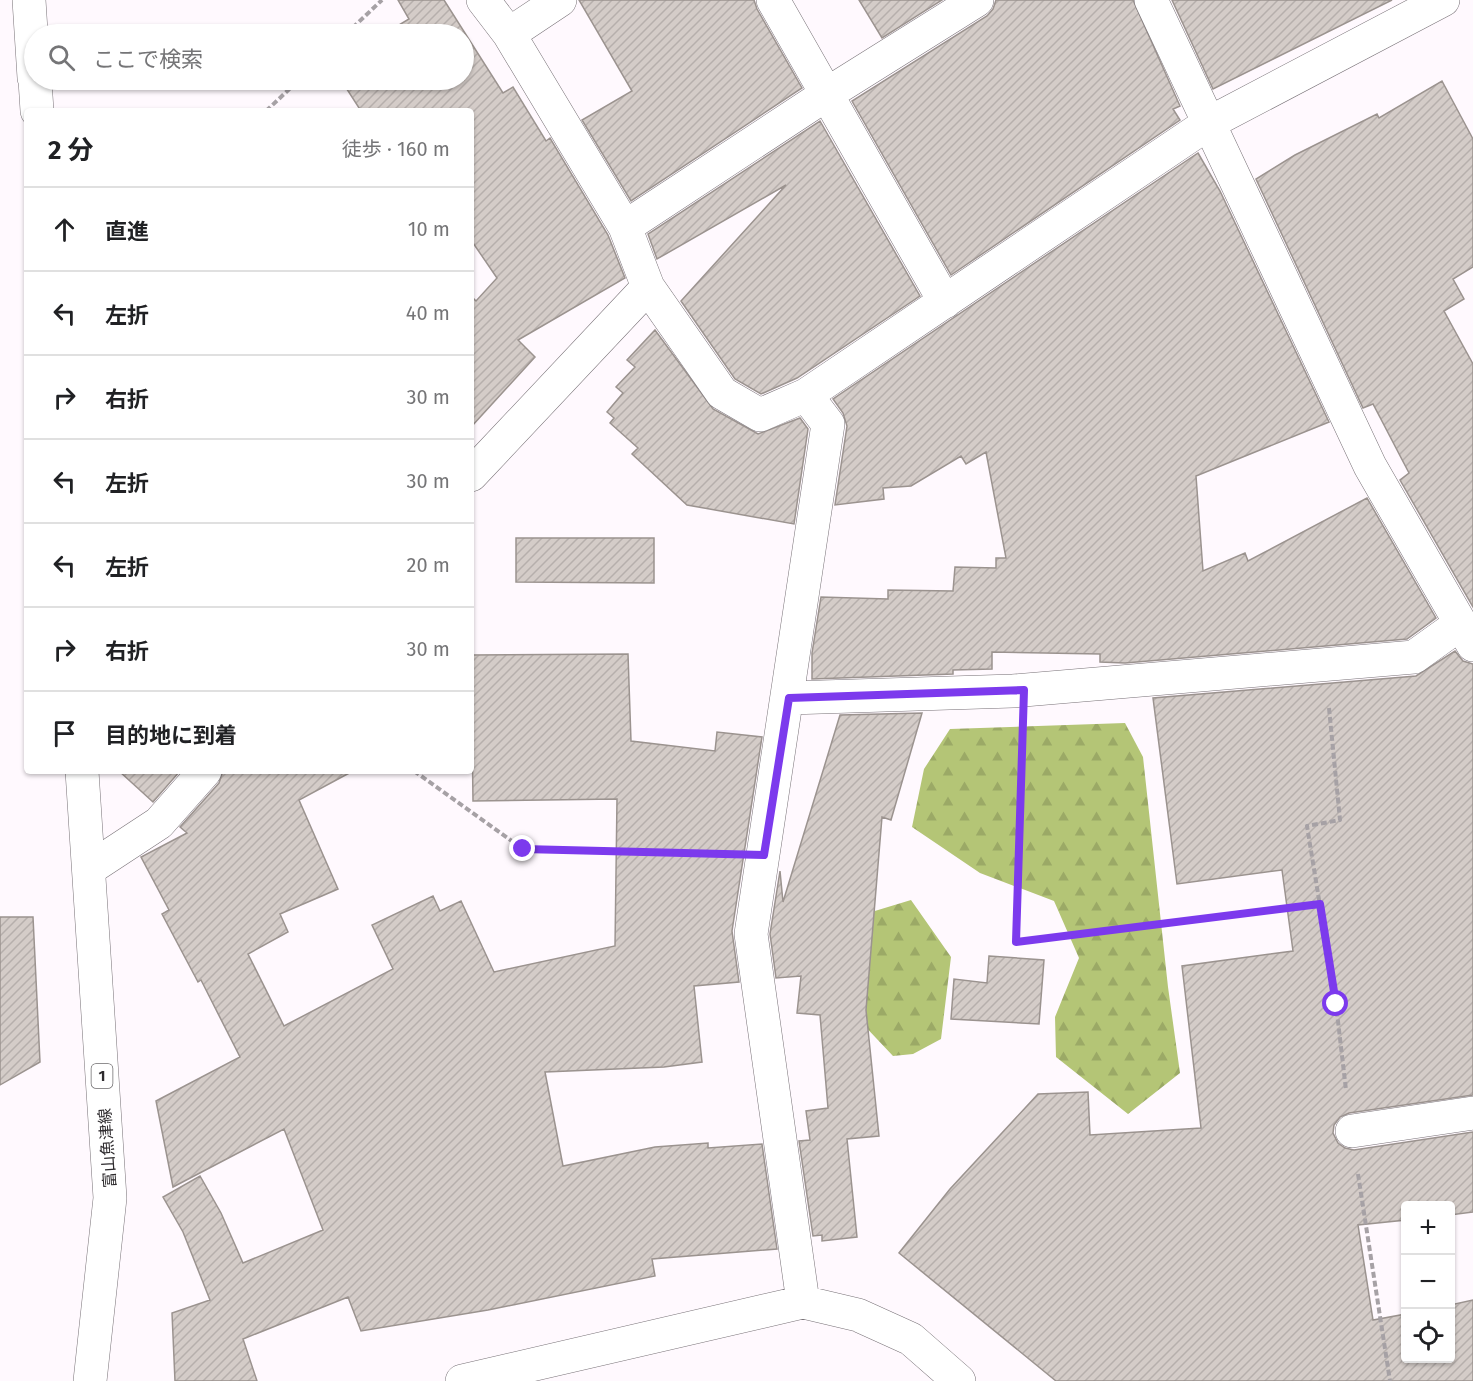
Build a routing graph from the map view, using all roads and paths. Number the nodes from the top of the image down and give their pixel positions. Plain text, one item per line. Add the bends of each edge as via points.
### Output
1 (29, 0) edge
2 (381, 0) edge
3 (483, 0) edge
4 (560, 0) edge
5 (773, 0) edge
6 (977, 0) edge
7 (1151, 0) edge
8 (1443, 0) edge
9 (31, 24) edge
10 (356, 24) edge
11 (509, 34) junction
12 (36, 90) edge
13 (288, 90) edge
14 (827, 94) junction
15 (37, 108) edge
16 (269, 108) edge
17 (1209, 123) junction
18 (625, 227) junction
19 (648, 287) junction
20 (945, 302) junction
21 (806, 395) junction
22 (474, 473) edge
23 (1466, 635) edge
24 (1324, 665) junction
25 (1024, 690) junction
26 (789, 698) junction
27 (82, 774) edge
28 (202, 774) edge
29 (418, 774) edge
30 (764, 855) junction
31 (89, 868) junction
32 (1320, 904) junction
33 (1473, 1113) edge
34 (1352, 1131) junction
35 (803, 1302) junction
36 (90, 1381) edge
37 (462, 1381) edge
38 (959, 1381) edge
39 (1390, 1381) edge

1 - 9 street
2 - 10 path
3 - 11 street
4 - 11 street
5 - 14 street
6 - 14 street
7 - 17 street
8 - 17 street
11 - 18 street
12 - 15 street
13 - 16 path
14 - 18 street
14 - 20 street
17 - 20 street
17 - 23 street via 1370,466
18 - 19 street
19 - 21 street via 722,393 760,415
19 - 22 street
20 - 21 street
21 - 26 street via 828,424
23 - 24 street via 1414,657
24 - 25 street
24 - 32 path via 1340,820 1307,826
25 - 26 street
25 - 32 path via 1016,942
26 - 30 street
27 - 31 street, 富山魚津線 / 1
28 - 31 street via 159,823
29 - 30 path via 523,849
30 - 35 street via 751,934
31 - 36 street, 富山魚津線 / 1 via 110,1198
32 - 34 path
33 - 34 street
34 - 39 path
35 - 37 street
35 - 38 street via 858,1315 911,1339

